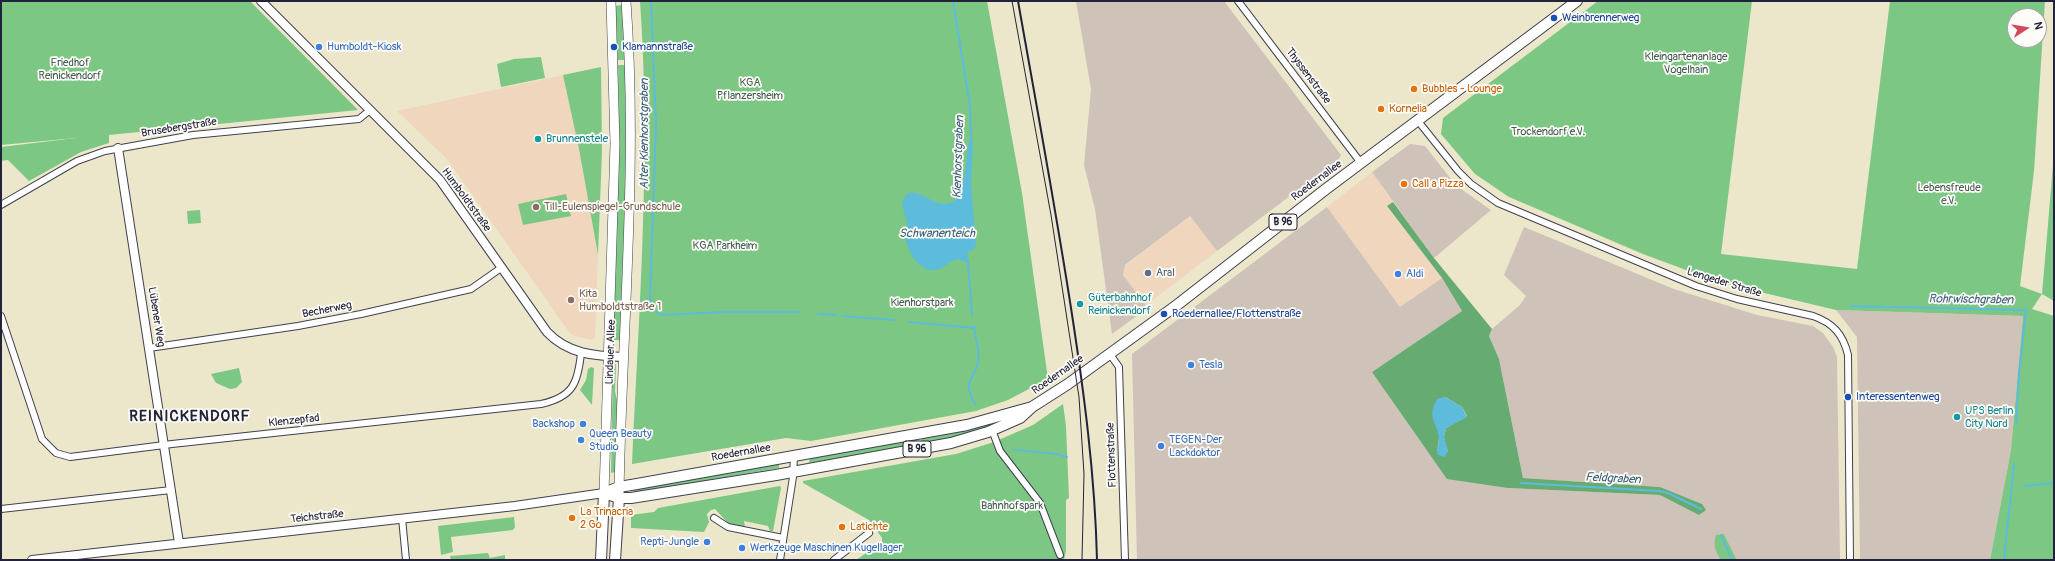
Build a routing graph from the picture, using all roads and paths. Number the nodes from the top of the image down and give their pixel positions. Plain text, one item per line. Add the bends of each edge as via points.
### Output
1 (261, 1) edge
2 (611, 1) edge
3 (626, 1) edge
4 (1238, 1) edge
5 (1577, 1) edge
6 (370, 110) junction
7 (1418, 120) junction
8 (118, 148) junction
9 (1361, 163) junction
10 (1, 205) edge
11 (501, 268) junction
12 (1, 316) edge
13 (149, 348) junction
14 (581, 353) junction
15 (1109, 353) junction
16 (608, 356) junction
17 (623, 357) junction
18 (1032, 407) junction
19 (992, 430) junction
20 (164, 445) junction
21 (794, 456) junction
22 (794, 471) junction
23 (619, 487) junction
24 (171, 490) junction
25 (604, 493) junction
26 (619, 498) junction
27 (1, 509) edge
28 (402, 518) junction
29 (714, 518) dead end
30 (869, 533) dead end
31 (784, 538) junction
32 (179, 543) junction
33 (1060, 555) dead end
34 (32, 560) edge
35 (406, 560) edge
36 (601, 560) edge
37 (615, 560) edge
38 (780, 560) edge
39 (834, 560) edge
40 (1125, 560) edge
41 (1850, 560) edge

1 - 6 street, Humboldtstraße
2 - 16 main road, Lindauer Allee via 616,123
3 - 17 main road, Lindauer Allee via 630,69 630,153
4 - 9 street, Thyssenstraße
5 - 7 main road, Roedernallee / B 96
6 - 8 street, Brusebergstraße via 359,119 193,135
6 - 11 street, Humboldtstraße via 440,180
7 - 9 main road, Roedernallee / B 96
7 - 41 street, Lengeder Straße via 1458,171 1471,184 1498,203 1658,272 1737,300 1813,316 1836,329 1845,343 1848,355
8 - 10 street, Brusebergstraße via 93,154 78,161
8 - 13 street, Lübener Weg
9 - 15 main road, Roedernallee / B 96 via 1177,305
11 - 13 street, Becherweg via 471,289 298,326
11 - 14 street, Humboldtstraße via 547,332 564,346
12 - 20 street, Klenzepfad via 42,438 50,449 65,457 78,457
13 - 20 street, Lübener Weg
14 - 16 street, Humboldtstraße
14 - 20 street, Klenzepfad via 579,372 573,387 561,397 541,404
15 - 18 main road, Roedernallee / B 96
15 - 40 street, Flottenstraße via 1119,367
16 - 17 street, Humboldtstraße
16 - 25 main road, Lindauer Allee
17 - 23 main road, Lindauer Allee
18 - 19 main road, Roedernallee / B 96 via 1020,418
18 - 21 main road, Roedernallee / B 96 via 967,425
19 - 22 main road, Roedernallee / B 96 via 951,443
19 - 33 street via 1000,451 1040,503
20 - 24 street, Lübener Weg
21 - 22 street
21 - 23 main road, Roedernallee / B 96
22 - 26 main road, Roedernallee / B 96 via 634,498
22 - 31 street
23 - 25 main road, B 96
23 - 26 main road, Lindauer Allee
24 - 27 street
24 - 32 street, Lübener Weg
25 - 26 main road, B 96
25 - 28 street, Teichstraße
25 - 36 main road, Lindauer Allee
26 - 37 main road, Lindauer Allee
28 - 32 street, Teichstraße
28 - 35 street
29 - 31 street via 728,527
30 - 39 street
31 - 38 street
32 - 34 street, Teichstraße

